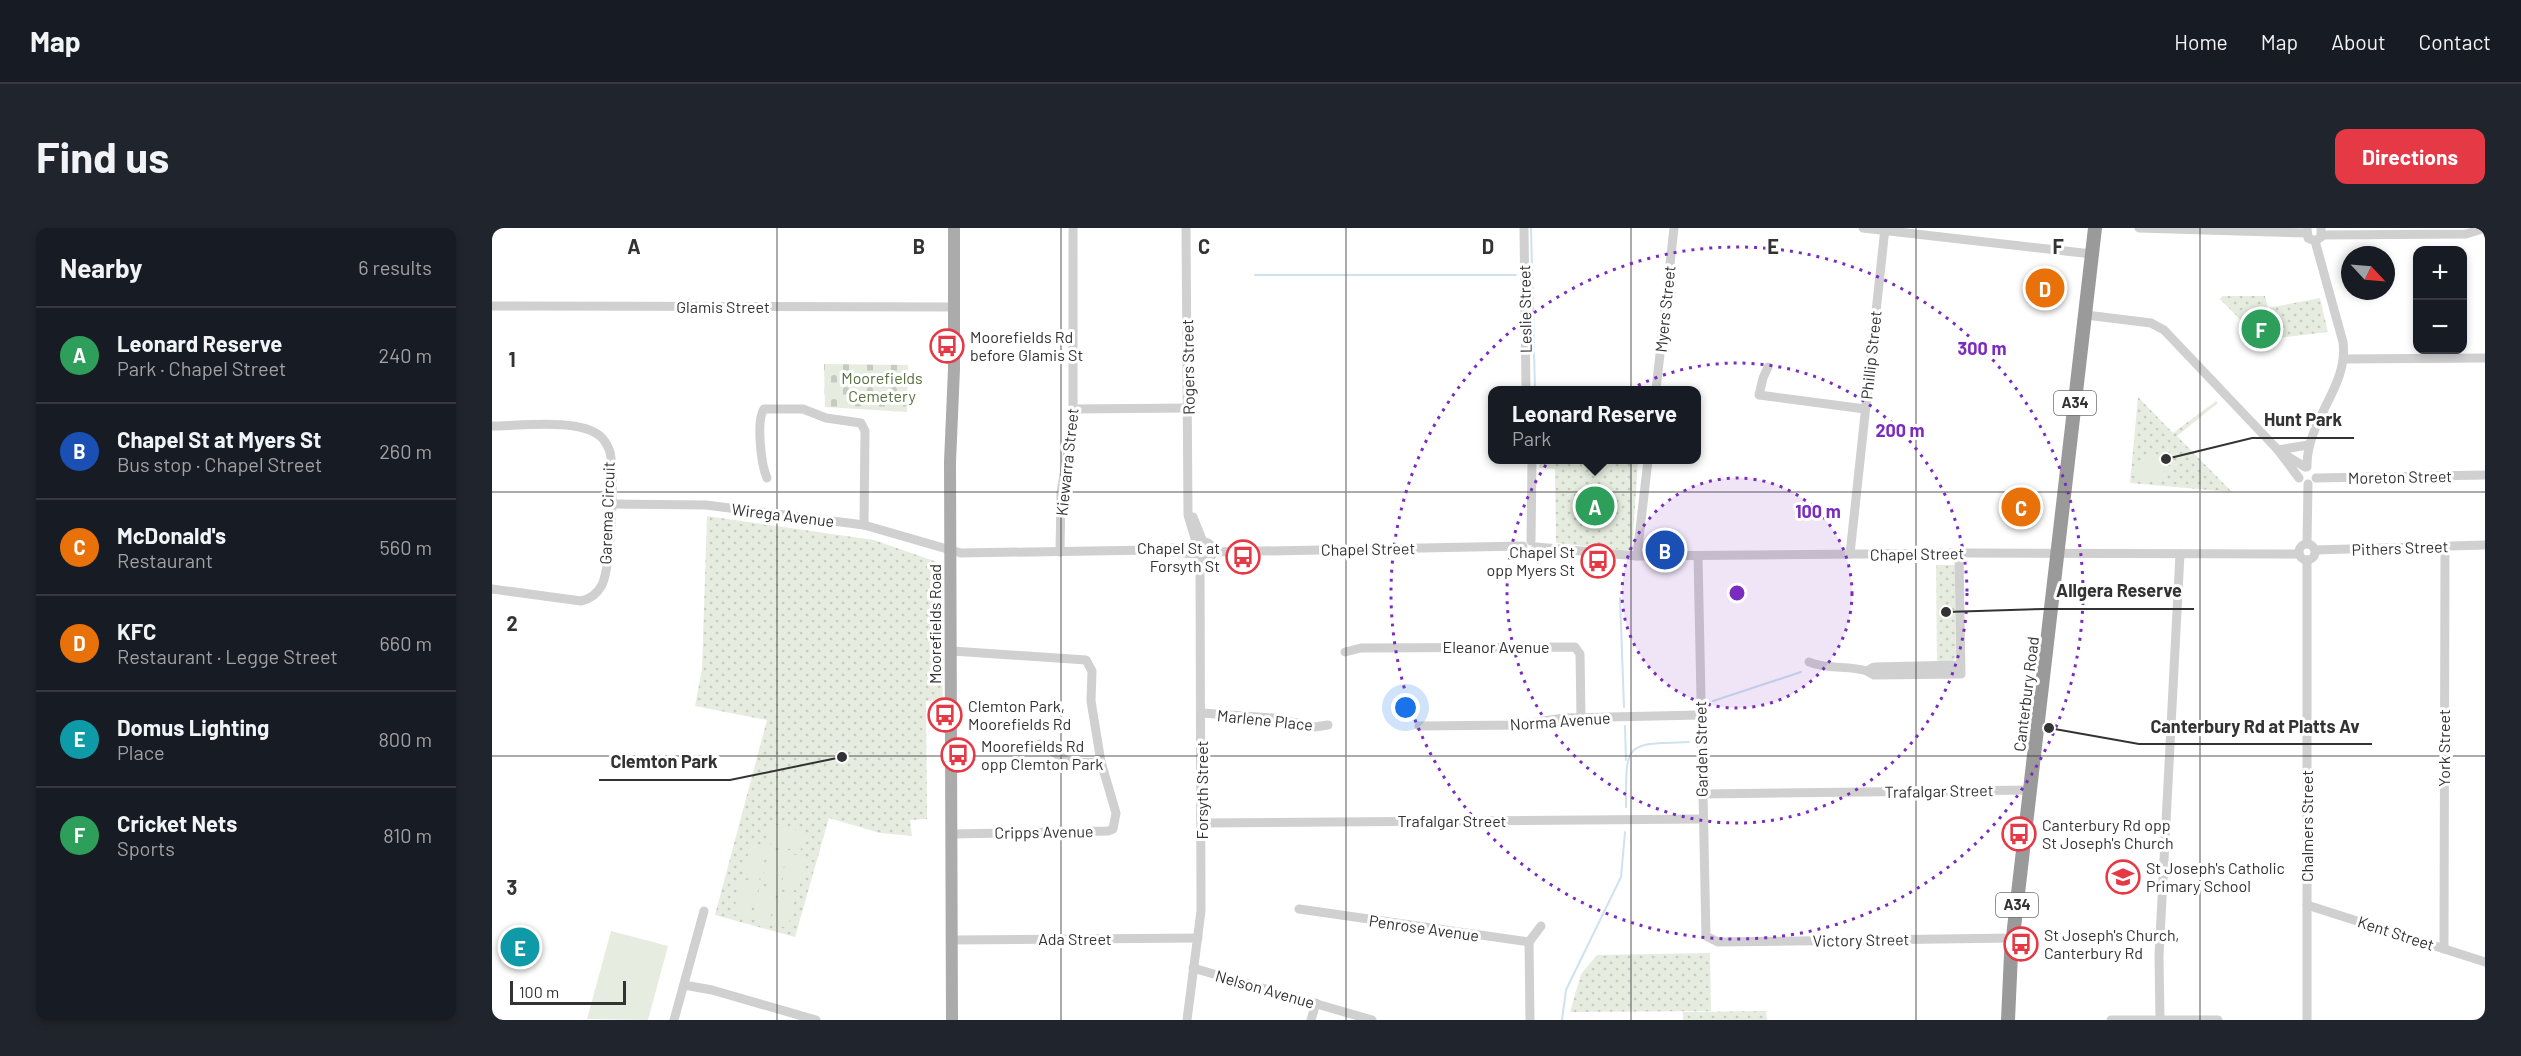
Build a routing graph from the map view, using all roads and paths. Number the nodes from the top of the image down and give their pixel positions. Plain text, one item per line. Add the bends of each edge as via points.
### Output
1 (954, 228) edge
2 (1073, 228) edge
3 (1186, 228) edge
4 (1524, 228) edge
5 (1674, 228) edge
6 (1863, 228) edge
7 (2095, 228) edge
8 (2139, 228) edge
9 (1885, 229) edge
10 (2481, 229) edge
11 (2306, 231) edge
12 (2399, 231) edge
13 (2319, 235) edge
14 (2092, 254) junction
15 (492, 306) edge
16 (954, 307) junction
17 (2086, 315) junction
18 (2485, 358) edge
19 (2344, 359) junction
20 (1768, 367) dead end
21 (1526, 386) edge
22 (1656, 386) edge
23 (1188, 408) junction
24 (1074, 409) junction
25 (1865, 410) junction
26 (492, 426) edge
27 (2307, 445) junction
28 (2278, 450) junction
29 (1532, 464) edge
30 (1647, 464) edge
31 (2306, 467) junction
32 (2485, 475) edge
33 (2300, 477) junction
34 (767, 478) dead end
35 (2312, 481) junction
36 (611, 504) junction
37 (1190, 506) junction
38 (864, 525) junction
39 (1190, 527) junction
40 (2307, 543) junction
41 (1530, 545) junction
42 (2445, 546) junction
43 (2485, 546) edge
44 (1174, 547) junction
45 (1152, 550) junction
46 (1198, 550) junction
47 (2315, 550) junction
48 (952, 552) junction
49 (1060, 552) junction
50 (1212, 552) junction
51 (1959, 553) junction
52 (2058, 553) junction
53 (1850, 554) junction
54 (2180, 554) junction
55 (1637, 556) junction
56 (1698, 556) junction
57 (2303, 557) junction
58 (492, 589) edge
59 (952, 651) junction
60 (1345, 652) dead end
61 (1809, 662) dead end
62 (1202, 713) junction
63 (1700, 715) junction
64 (1581, 717) junction
65 (1328, 725) dead end
66 (1419, 726) dead end
67 (1040, 744) dead end
68 (1101, 762) junction
69 (2031, 790) junction
70 (1703, 794) junction
71 (1703, 819) junction
72 (1202, 823) junction
73 (952, 834) junction
74 (2307, 904) junction
75 (1299, 909) dead end
76 (704, 911) dead end
77 (1541, 926) dead end
78 (1198, 938) junction
79 (2013, 938) junction
80 (952, 940) junction
81 (1709, 940) joint
82 (1529, 942) junction
83 (2444, 949) junction
84 (2485, 962) edge
85 (1193, 968) junction
86 (684, 985) junction
87 (1316, 1004) junction
88 (2160, 1019) edge
89 (674, 1020) edge
90 (816, 1020) edge
91 (952, 1020) edge
92 (1187, 1020) edge
93 (1311, 1020) edge
94 (1372, 1020) edge
95 (1530, 1020) edge
96 (2008, 1020) edge
97 (2111, 1020) edge
98 (2218, 1020) edge
99 (2307, 1020) edge

1 - 16 main road, Moorefields Road
2 - 24 street, Kiewarra Street
3 - 23 street, Rogers Street
4 - 21 street, Leslie Street
5 - 22 street, Myers Street
6 - 9 street
7 - 14 highway, Canterbury Road / A34
8 - 11 street
9 - 14 street
9 - 25 street, Phillip Street
10 - 12 street via 2466,234
11 - 13 street via 2310,240
12 - 13 street
13 - 19 street
14 - 17 highway, Canterbury Road / A34
15 - 16 street, Glamis Street
16 - 48 main road, Moorefields Road
17 - 28 street via 2158,326
17 - 52 highway, Canterbury Road / A34
18 - 19 street
19 - 27 street
20 - 25 street via 1759,395
23 - 24 street
23 - 37 street, Rogers Street
24 - 49 street, Kiewarra Street via 1061,493
25 - 53 street, Phillip Street
26 - 36 street, Garema Circuit via 576,426 600,436 610,450
27 - 28 street
27 - 31 street
28 - 31 street
28 - 33 street
29 - 41 street
30 - 55 street
31 - 33 street
31 - 35 street via 2315,470
32 - 35 street, Moreton Street
33 - 35 street
34 - 38 street via 760,422 764,409 802,409 826,418 861,423 865,431
35 - 40 street
36 - 38 street, Wirega Avenue via 706,505
36 - 58 street, Garema Circuit via 603,581 592,597 581,601
37 - 39 street, Rogers Street
37 - 46 street, Rogers Street
38 - 48 street, Wirega Avenue
39 - 44 street via 1189,541
39 - 46 street, Rogers Street
40 - 47 street
40 - 57 street via 2300,547
41 - 50 street, Chapel Street
41 - 55 street, Chapel Street
42 - 43 street, Pithers Street
42 - 47 street, Pithers Street
42 - 83 street, York Street
44 - 45 street
44 - 46 street
45 - 46 street
45 - 49 street
46 - 50 street via 1210,545
46 - 50 street via 1208,559
46 - 62 street, Forsyth Street
47 - 57 street via 2313,557
48 - 49 street
48 - 59 main road, Moorefields Road
51 - 52 street, Chapel Street
51 - 53 street, Chapel Street
51 - 61 street via 1961,669 1874,667 1867,671
52 - 54 street, Chapel Street
52 - 69 highway, Canterbury Road / A34
53 - 56 street, Chapel Street
54 - 57 street, Chapel Street
54 - 88 street via 2159,956
55 - 56 street, Chapel Street
56 - 63 street, Garden Street
57 - 74 street, Chalmers Street
59 - 68 street, Cripps Avenue via 1086,660 1092,671 1091,701
59 - 73 main road, Moorefields Road
60 - 64 street, Eleanor Avenue via 1361,648 1575,647 1580,654
62 - 65 street, Marlene Place via 1273,718 1315,727
62 - 72 street, Forsyth Street
63 - 64 street, Norma Avenue
63 - 70 street, Garden Street
64 - 66 street, Norma Avenue via 1516,725
67 - 68 street via 1071,763
68 - 73 street, Cripps Avenue via 1116,813 1116,825 1111,831
69 - 70 street, Trafalgar Street
69 - 79 highway, Canterbury Road / A34
70 - 71 street, Garden Street
71 - 72 street, Trafalgar Street
71 - 81 street, Garden Street via 1704,926
72 - 78 street, Forsyth Street via 1202,911
73 - 80 main road, Moorefields Road
74 - 83 street, Kent Street
74 - 99 street, Chalmers Street
75 - 82 street, Penrose Avenue
76 - 86 street
77 - 82 street
78 - 80 street, Ada Street
78 - 85 street, Forsyth Street
79 - 81 street, Victory Street
79 - 96 highway, Canterbury Road / A34
80 - 91 main road, Moorefields Road
82 - 95 street
83 - 84 street, Kent Street
85 - 87 street, Nelson Avenue
85 - 92 street, Forsyth Street
86 - 89 street
86 - 90 street
87 - 93 street
87 - 94 street, Nelson Avenue
88 - 97 street
88 - 98 street

